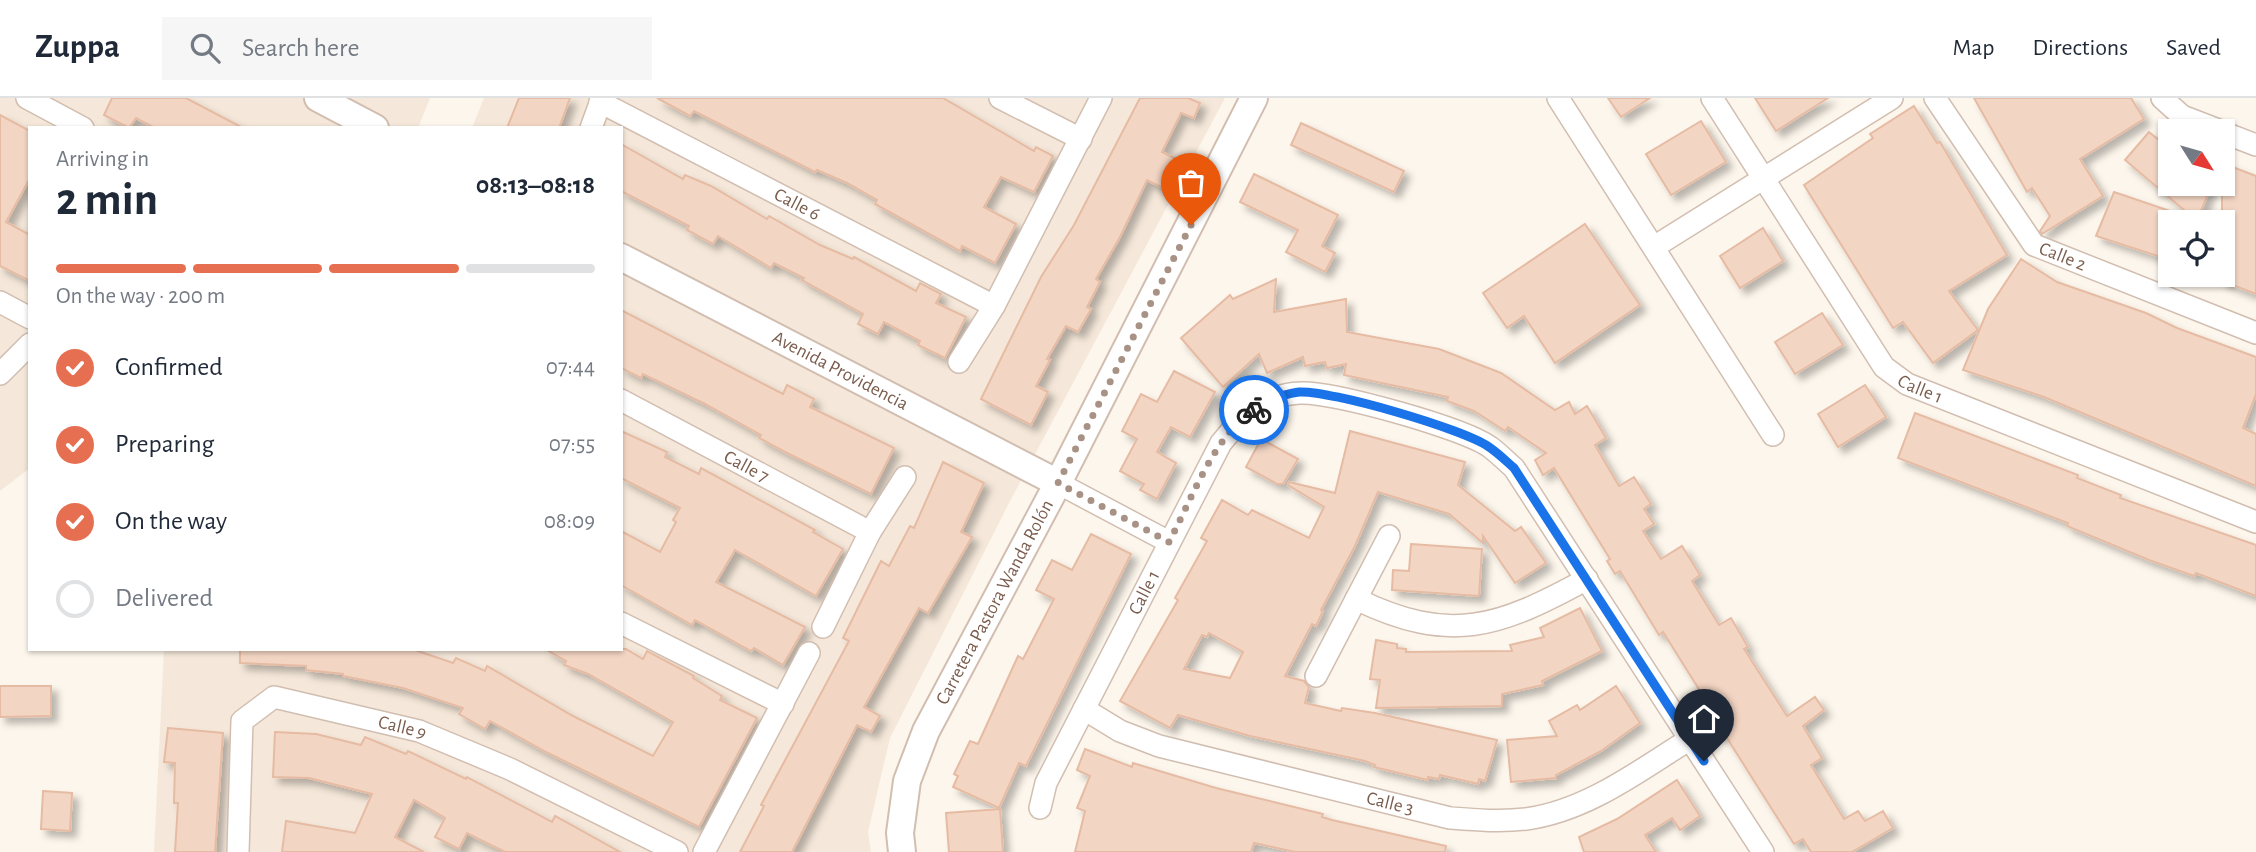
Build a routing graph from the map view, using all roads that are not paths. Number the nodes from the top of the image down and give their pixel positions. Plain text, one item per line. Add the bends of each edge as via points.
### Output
1 (27, 98) edge
2 (318, 98) edge
3 (1000, 98) edge
4 (1101, 98) edge
5 (1254, 98) edge
6 (1558, 98) edge
7 (1712, 98) edge
8 (1892, 98) edge
9 (1935, 98) edge
10 (2162, 98) edge
11 (601, 100) edge
12 (2190, 119) edge
13 (79, 126) edge
14 (371, 126) edge
15 (592, 126) edge
16 (2235, 137) edge
17 (1081, 139) junction
18 (2256, 145) edge
19 (1764, 179) junction
20 (1654, 247) junction
21 (623, 258) edge
22 (0, 302) edge
23 (994, 306) junction
24 (28, 317) edge
25 (2256, 333) edge
26 (28, 346) edge
27 (960, 362) dead end
28 (1, 374) edge
29 (623, 401) edge
30 (1773, 435) dead end
31 (905, 477) dead end
32 (1058, 483) junction
33 (2256, 522) edge
34 (870, 531) junction
35 (1389, 536) dead end
36 (1169, 542) junction
37 (1587, 579) junction
38 (1356, 599) junction
39 (623, 624) edge
40 (824, 627) dead end
41 (809, 653) dead end
42 (1316, 676) dead end
43 (783, 704) junction
44 (1084, 709) junction
45 (1690, 739) junction
46 (1040, 808) dead end
47 (239, 852) edge
48 (677, 852) edge
49 (704, 852) edge
50 (902, 852) edge
51 (1763, 852) edge

1 - 13 street
2 - 14 street
3 - 17 street
4 - 17 street
5 - 32 street, Carretera Pastora Wanda Rolón
6 - 20 street
7 - 19 street, Calle 1
8 - 19 street
9 - 25 street, Calle 2 via 2034,245
10 - 12 street
11 - 15 street
11 - 23 street, Calle 6
16 - 18 street
17 - 23 street
19 - 20 street
19 - 33 street, Calle 1 via 1884,367 1907,384
20 - 30 street
21 - 32 street, Avenida Providencia
22 - 24 street
23 - 27 street
26 - 28 street
29 - 34 street, Calle 7
31 - 34 street
32 - 36 street
32 - 50 street, Carretera Pastora Wanda Rolón via 915,755 902,807
34 - 40 street
35 - 38 street
36 - 37 street, Calle 1 via 1221,443 1241,418 1267,401 1298,392 1330,395 1459,432 1489,446 1514,468
36 - 44 street, Calle 1
37 - 38 street via 1534,608 1474,626 1413,621
37 - 45 street, Calle 1
38 - 42 street
39 - 43 street
41 - 43 street
43 - 49 street
44 - 45 street, Calle 3 via 1120,731 1160,746 1450,818 1488,821 1565,809 1601,793
44 - 46 street, Calle 1 via 1046,783
45 - 51 street, Calle 1
47 - 48 street, Calle 9 via 242,721 274,697 419,731 510,769

